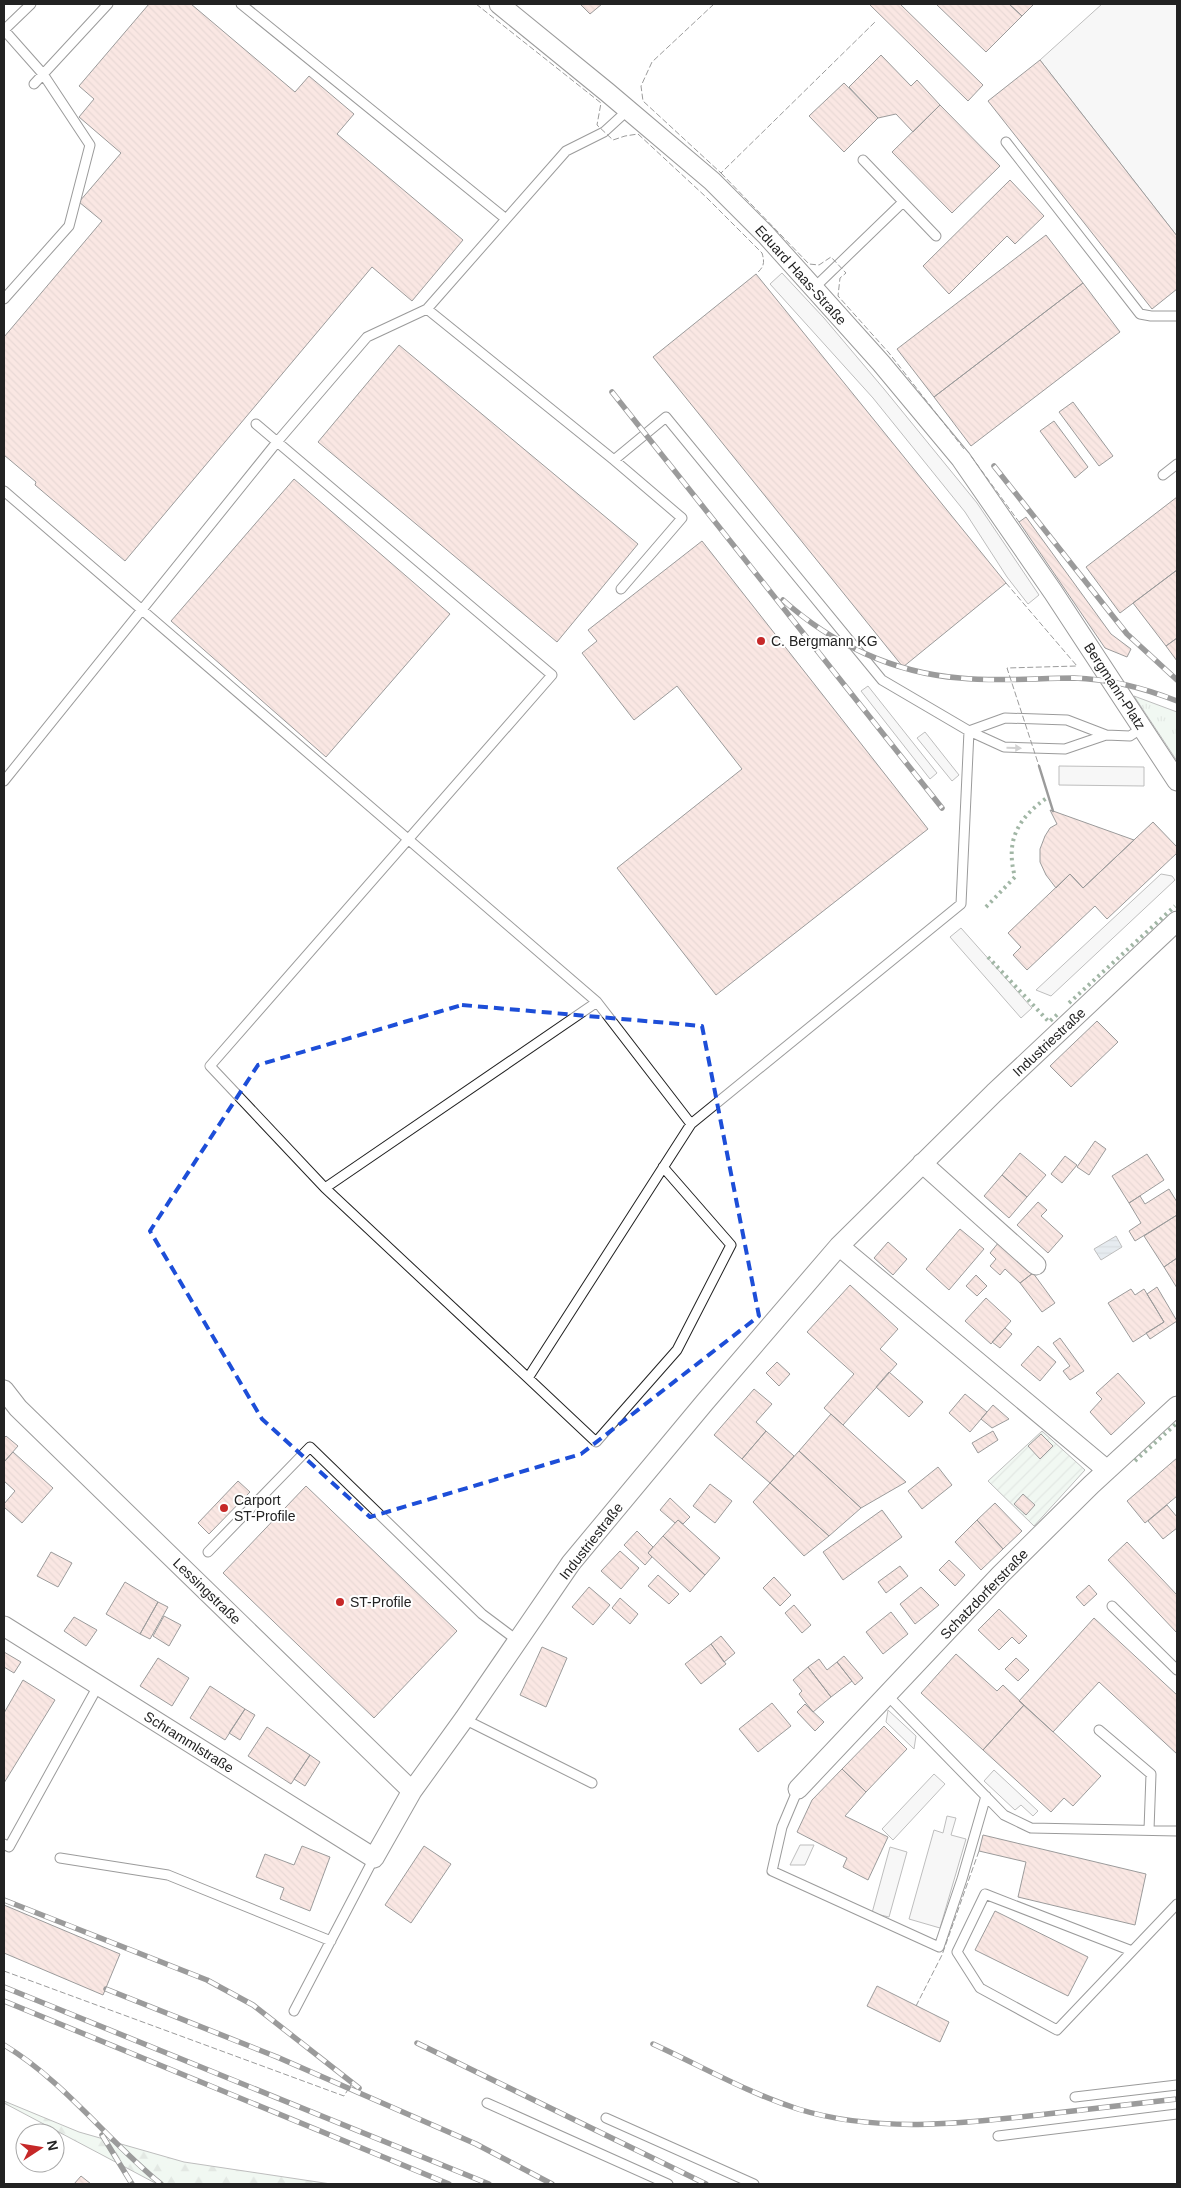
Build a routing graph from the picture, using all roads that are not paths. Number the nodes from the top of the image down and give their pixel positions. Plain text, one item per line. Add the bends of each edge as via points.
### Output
1 (31, 4) edge
2 (107, 4) edge
3 (241, 4) edge
4 (500, 4) edge
5 (43, 74) junction
6 (34, 84) dead end
7 (628, 110) junction
8 (1006, 142) dead end
9 (863, 160) dead end
10 (903, 202) junction
11 (506, 219) junction
12 (936, 236) dead end
13 (814, 288) junction
14 (4, 300) edge
15 (427, 308) junction
16 (1177, 316) edge
17 (256, 424) dead end
18 (277, 442) junction
19 (614, 460) junction
20 (1177, 464) edge
21 (1163, 475) dead end
22 (4, 491) edge
23 (620, 589) dead end
24 (1053, 592) joint
25 (142, 610) junction
26 (1142, 728) junction
27 (969, 731) junction
28 (1106, 735) junction
29 (4, 781) edge
30 (1177, 781) edge
31 (410, 840) junction
32 (1177, 922) edge
33 (597, 1002) junction
34 (691, 1124) junction
35 (922, 1163) junction
36 (663, 1167) junction
37 (325, 1188) junction
38 (838, 1246) junction
39 (1036, 1265) dead end
40 (528, 1378) junction
41 (4, 1390) edge
42 (1177, 1406) edge
43 (1107, 1470) junction
44 (208, 1552) dead end
45 (1112, 1606) dead end
46 (4, 1626) edge
47 (518, 1641) junction
48 (1177, 1670) edge
49 (98, 1686) junction
50 (888, 1696) junction
51 (464, 1719) junction
52 (1099, 1730) dead end
53 (592, 1783) dead end
54 (798, 1789) joint
55 (412, 1791) junction
56 (986, 1796) junction
57 (1150, 1830) junction
58 (1177, 1831) edge
59 (4, 1844) edge
60 (60, 1858) dead end
61 (374, 1858) junction
62 (1177, 1904) edge
63 (331, 1941) junction
64 (1132, 1952) junction
65 (294, 2011) dead end
66 (1177, 2085) edge
67 (1075, 2096) dead end
68 (487, 2103) dead end
69 (1177, 2114) edge
70 (606, 2118) dead end
71 (998, 2136) dead end
72 (668, 2184) edge
73 (754, 2184) edge

1 - 5 lane via 4,30
2 - 5 lane
3 - 11 lane
4 - 7 street, Eduard Haas-Straße
5 - 6 lane
5 - 14 lane via 90,145 69,226
7 - 11 lane via 604,132 566,151
7 - 13 street, Eduard Haas-Straße via 712,181
8 - 16 lane via 1136,310 1151,316
9 - 10 lane
10 - 12 lane
10 - 13 lane
11 - 15 lane
13 - 24 street, Eduard Haas-Straße via 961,459
15 - 18 lane via 367,337
15 - 19 lane
17 - 18 lane
18 - 25 lane
18 - 31 lane via 552,675
19 - 23 lane via 682,518
19 - 27 lane via 666,417 882,680
20 - 21 lane
22 - 25 lane
24 - 26 street, Bergmann-Platz
25 - 29 lane
25 - 31 lane
26 - 28 lane via 1130,736
26 - 30 street, Bergmann-Platz
27 - 28 lane via 1005,718 1067,720
27 -> 28 lane via 1004,747 1065,749
27 - 34 lane via 961,904
31 - 33 lane
31 - 37 lane via 210,1066
32 - 35 street, Industriestraße
33 - 34 lane
33 - 37 lane
34 - 36 lane
35 - 38 street, Industriestraße
35 - 39 street
36 - 40 lane
36 - 40 lane via 731,1245 677,1350 596,1442
37 - 40 lane
38 - 43 street
38 - 47 street, Industriestraße via 571,1563
41 - 55 street, Lessingstraße via 18,1408
42 - 43 street, Schatzdorferstraße
43 - 50 street, Schatzdorferstraße via 1000,1575
44 - 47 lane via 310,1447 482,1614
45 - 48 lane
46 - 49 street, Schrammlstraße
47 - 51 street, Industriestraße
49 - 59 lane via 9,1847
49 - 61 street, Schrammlstraße
50 - 54 street, Schatzdorferstraße
50 - 56 lane
51 - 53 lane
51 - 55 street, Industriestraße
52 - 57 lane via 1151,1774
54 - 56 lane via 782,1827 772,1871 939,1947
55 - 61 street, Industriestraße
56 - 57 lane via 1004,1815 1031,1828
57 - 58 lane
60 - 63 lane via 168,1875
61 - 63 lane
62 - 64 lane
63 - 65 lane
64 - 64 lane via 1057,2030 980,1988 957,1952 985,1894
66 - 67 lane
68 - 72 lane
69 - 71 lane
70 - 73 lane

